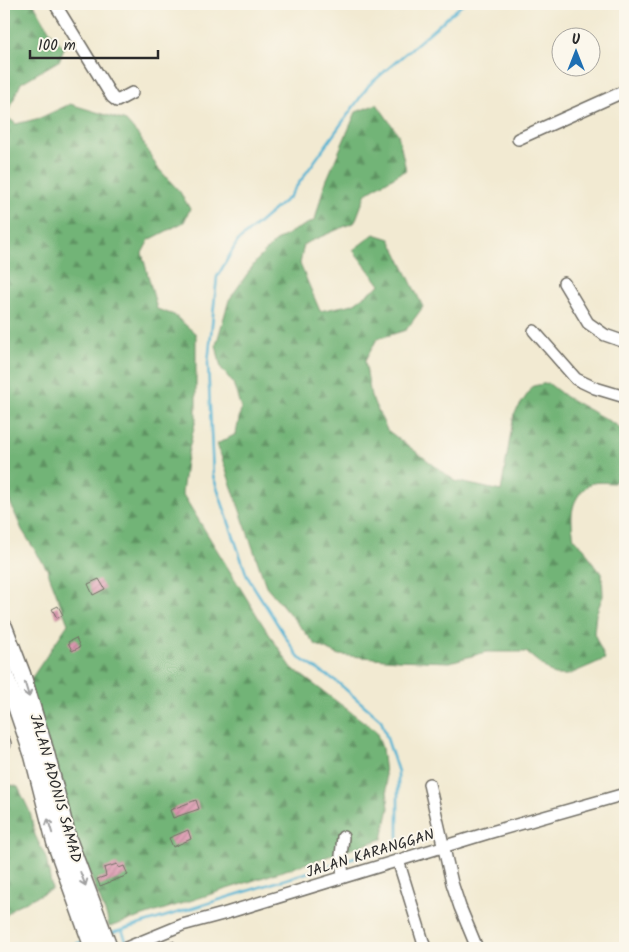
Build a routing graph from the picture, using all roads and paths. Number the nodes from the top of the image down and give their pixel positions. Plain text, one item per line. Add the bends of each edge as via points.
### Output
1 (55, 4) edge
2 (625, 91) edge
3 (132, 93) dead end
4 (518, 139) dead end
5 (564, 283) dead end
6 (534, 330) dead end
7 (625, 342) edge
8 (625, 397) edge
9 (4, 628) edge
10 (4, 671) edge
11 (8, 694) edge
12 (43, 771) junction
13 (429, 784) dead end
14 (625, 794) edge
15 (342, 836) dead end
16 (445, 846) junction
17 (398, 860) junction
18 (343, 877) junction
19 (91, 920) junction
20 (93, 948) edge
21 (109, 948) edge
22 (126, 948) edge
23 (425, 948) edge
24 (477, 948) edge

1 - 3 street via 112,97 117,101
2 - 4 street
5 - 7 street via 588,323 605,335
6 - 8 street via 576,379
9 -> 12 highway, JALAN ADONIS SAMAD via 22,674
10 - 11 highway, JALAN ADONIS SAMAD
11 - 12 highway, JALAN ADONIS SAMAD
12 - 19 highway, JALAN ADONIS SAMAD via 55,842
13 - 16 street
14 - 16 street, JALAN KARANGGAN
15 - 18 street
16 - 17 street, JALAN KARANGGAN
16 - 24 street via 452,883
17 - 18 street, JALAN KARANGGAN
17 - 23 street
18 - 22 street, JALAN KARANGGAN via 182,925
19 - 20 highway, JALAN ADONIS SAMAD
19 - 21 highway, JALAN ADONIS SAMAD

